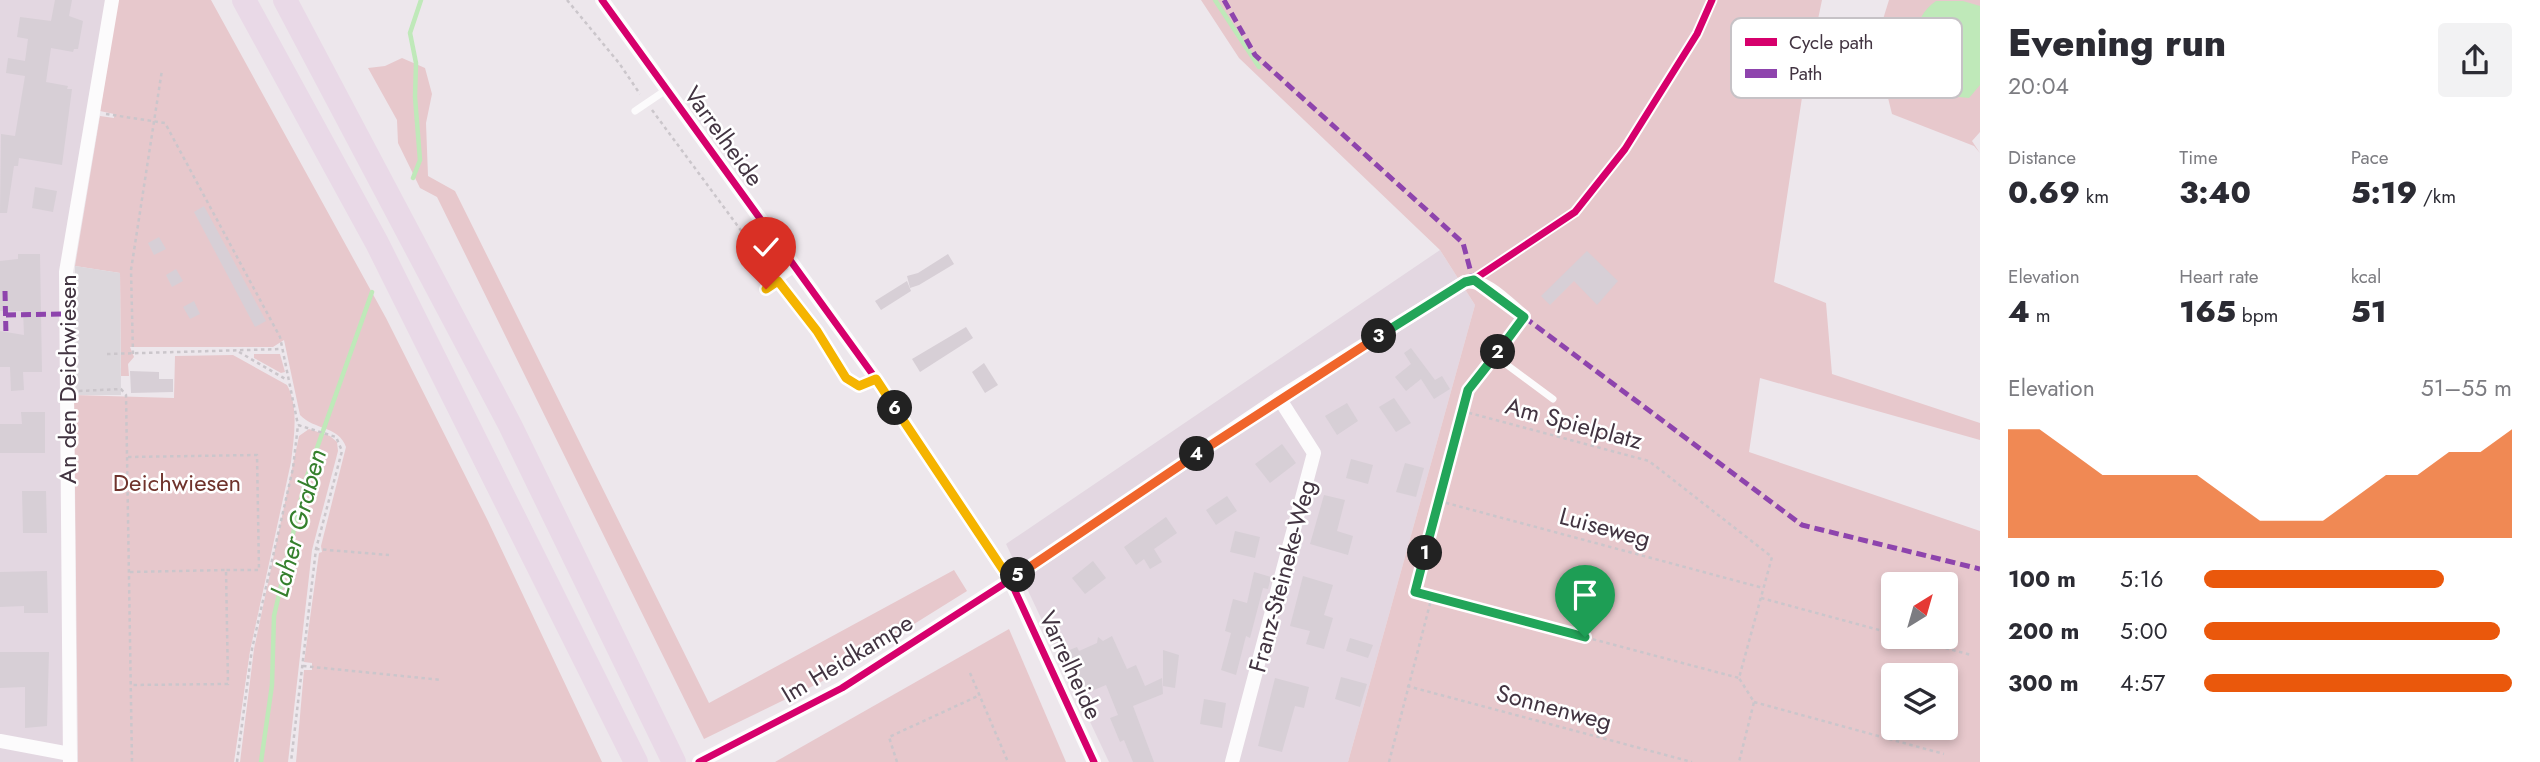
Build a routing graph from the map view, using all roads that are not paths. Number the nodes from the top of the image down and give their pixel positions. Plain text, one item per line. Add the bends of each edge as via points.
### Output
1 (112, 0) edge
2 (244, 0) edge
3 (285, 0) edge
4 (602, 0) edge
5 (667, 89) junction
6 (635, 111) dead end
7 (797, 267) junction
8 (766, 289) dead end
9 (1524, 317) joint
10 (1279, 398) junction
11 (1553, 399) dead end
12 (1010, 580) junction
13 (0, 741) edge
14 (70, 758) edge
15 (636, 762) edge
16 (674, 762) edge
17 (699, 762) edge
18 (1094, 762) edge
19 (1232, 762) edge

1 - 14 street, An den Deichwiesen via 66,272
2 - 15 highway via 377,243
3 - 16 highway via 510,425
4 - 5 street, Varrelheide
5 - 6 lane
5 - 7 street, Varrelheide
7 - 8 lane
7 - 12 street, Varrelheide
9 - 10 street, Im Heidkampe via 1474,280 1465,282
9 - 11 lane via 1495,356
10 - 12 street, Im Heidkampe
10 - 19 street, Franz-Steineke-Weg via 1314,453
12 - 17 street, Im Heidkampe via 842,688
12 - 18 street, Varrelheide
13 - 14 street

